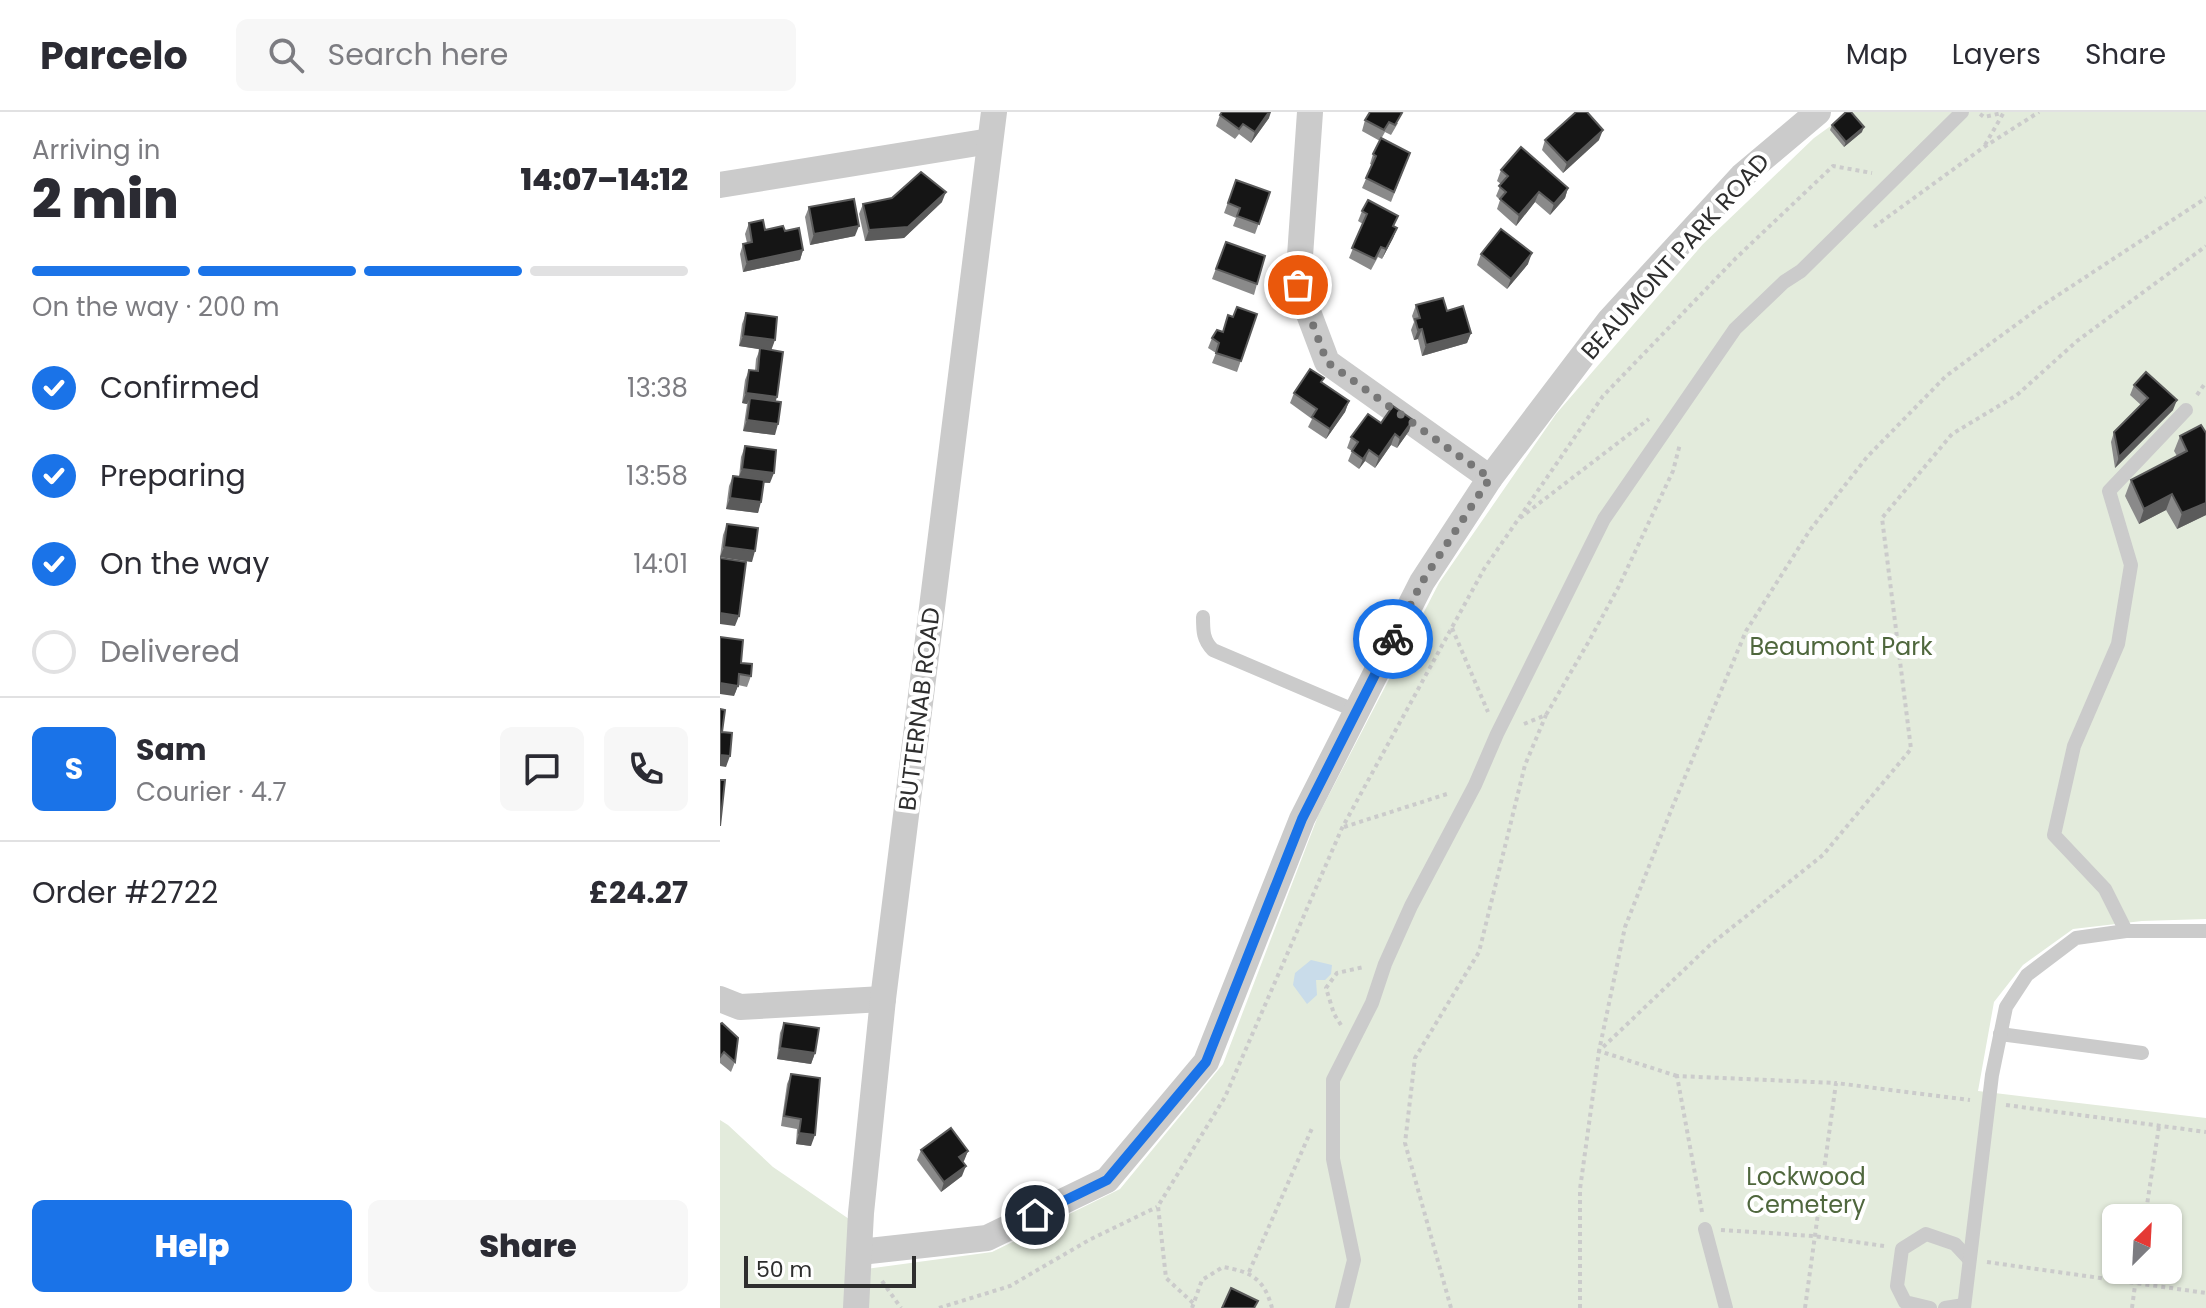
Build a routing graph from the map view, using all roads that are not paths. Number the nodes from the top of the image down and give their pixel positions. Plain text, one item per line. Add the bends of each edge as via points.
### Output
1 (994, 112) edge
2 (1310, 112) edge
3 (1818, 112) edge
4 (1962, 112) edge
5 (990, 141) junction
6 (720, 185) edge
7 (2186, 410) dead end
8 (1490, 478) junction
9 (1203, 617) dead end
10 (1356, 711) junction
11 (2126, 931) junction
12 (2206, 931) edge
13 (720, 999) edge
14 (883, 999) junction
15 (2000, 1034) junction
16 (2142, 1053) dead end
17 (1705, 1229) road end
18 (860, 1252) junction
19 (1969, 1259) junction
20 (1964, 1307) edge
21 (856, 1308) edge
22 (1342, 1308) edge
23 (1726, 1308) edge
24 (1930, 1308) edge
25 (1945, 1308) edge

1 - 5 street, BUTTERNAB ROAD
2 - 8 street via 1298,285 1327,362
3 - 8 street, BEAUMONT PARK ROAD via 1742,176 1609,321
4 - 22 lane via 1735,329 1604,519 1411,906 1372,1003 1333,1080 1333,1159 1354,1260
5 - 6 street
5 - 14 street, BUTTERNAB ROAD
7 - 11 lane via 2109,491 2131,565 2118,644 2074,746 2054,835 2105,889
8 - 10 street, BEAUMONT PARK ROAD via 1422,582
9 - 10 lane via 1203,635 1213,650
10 - 18 street, BEAUMONT PARK ROAD via 1302,819 1206,1062 1107,1180 987,1238
11 - 12 lane
11 - 15 lane via 2076,938 2027,975 2006,1007
13 - 14 street via 740,1007
14 - 18 street, BUTTERNAB ROAD
15 - 16 lane
15 - 19 lane
17 - 23 lane
18 - 21 street, BUTTERNAB ROAD
19 - 20 lane
19 - 24 lane via 1955,1244 1926,1234 1902,1249 1897,1286 1905,1302
20 - 25 lane

